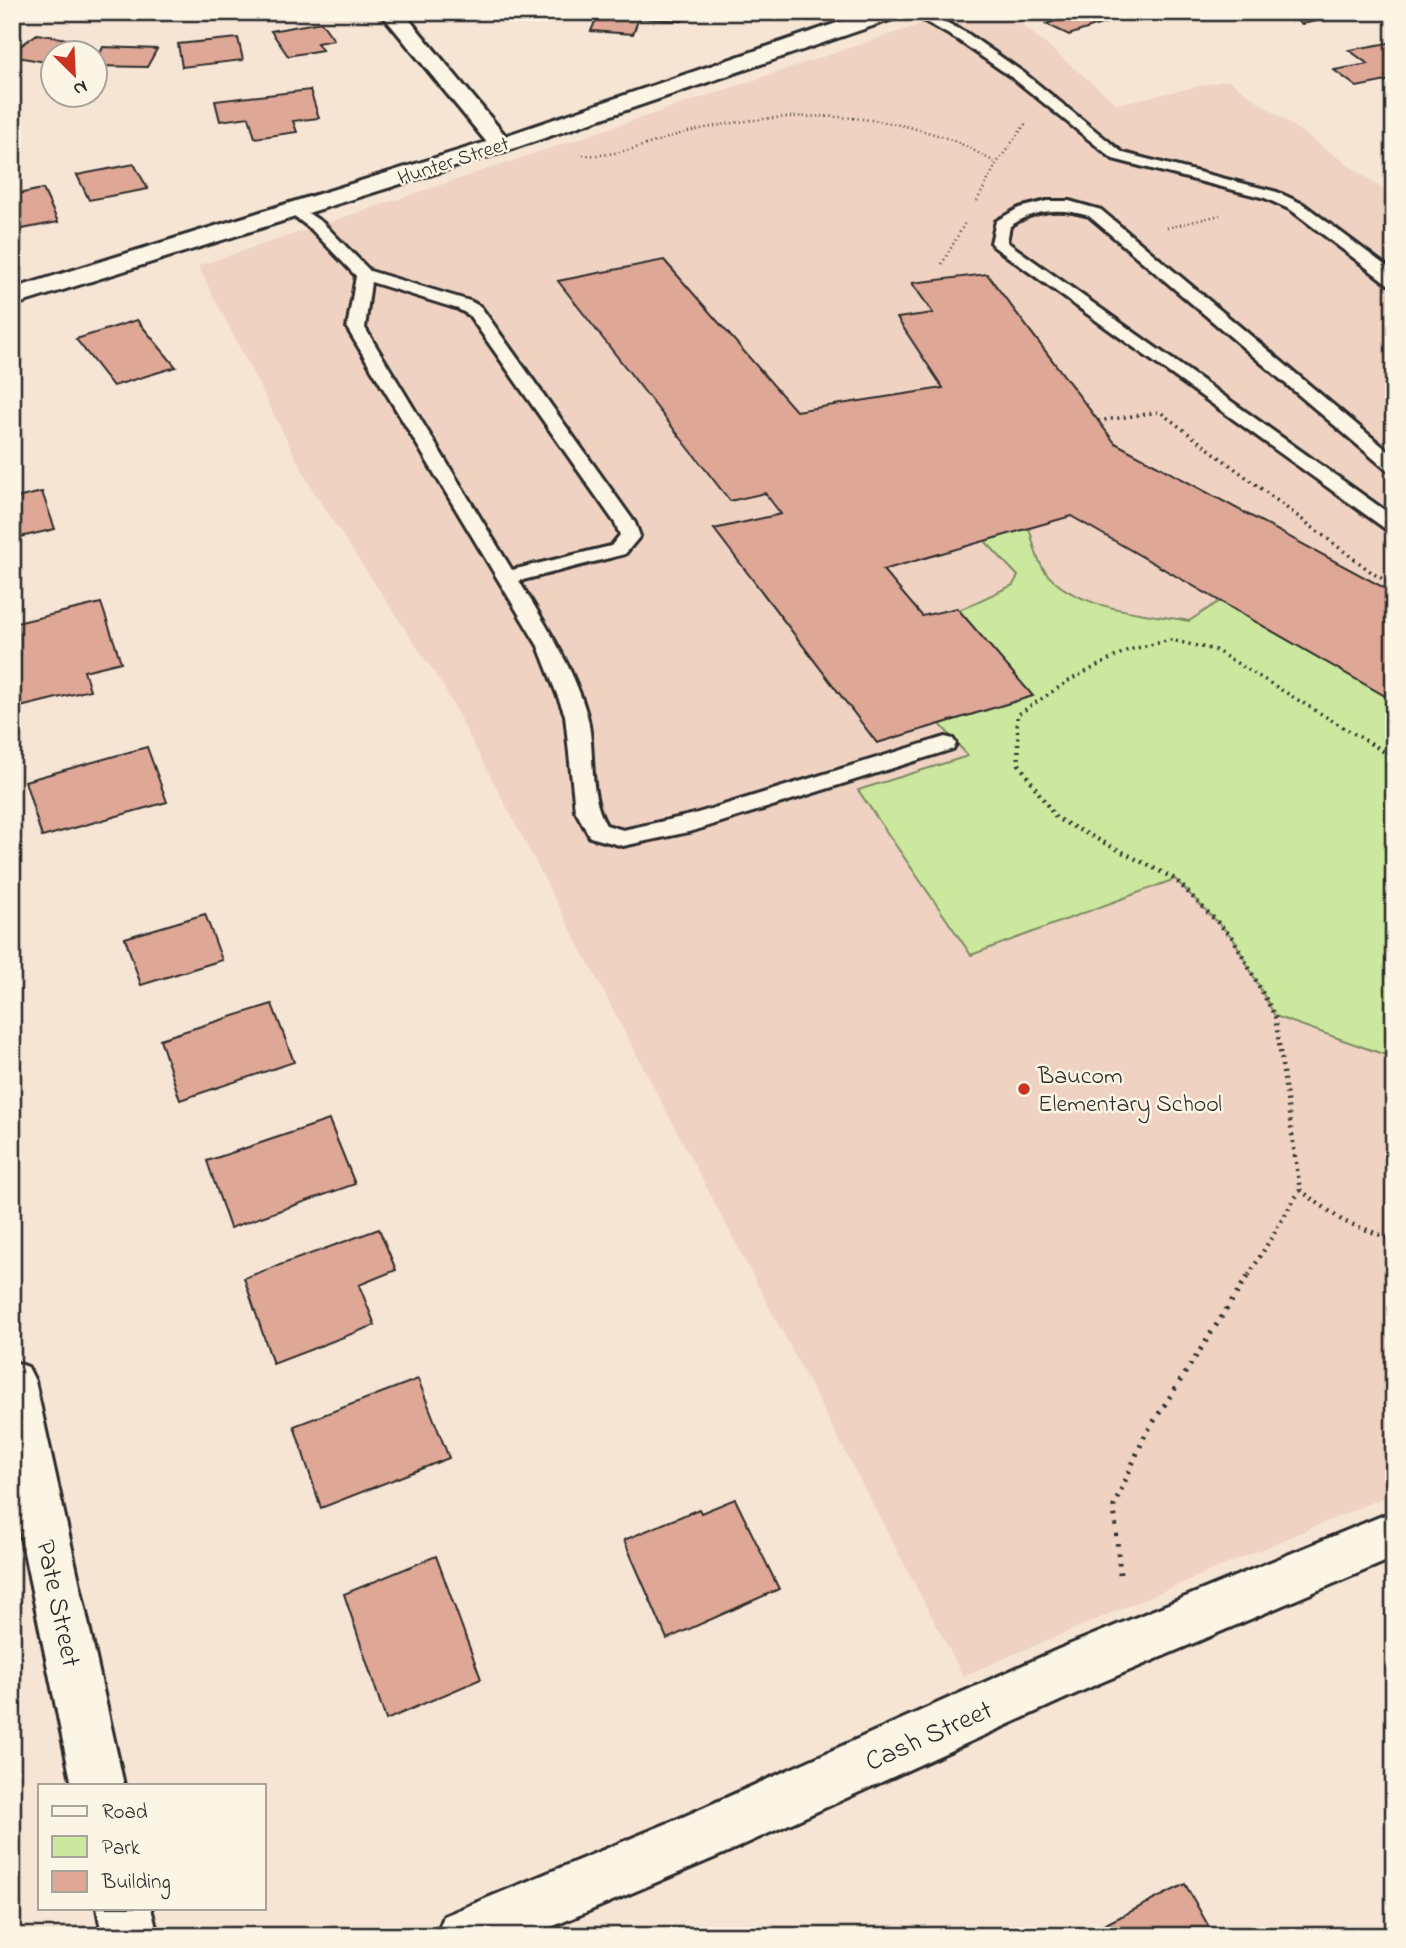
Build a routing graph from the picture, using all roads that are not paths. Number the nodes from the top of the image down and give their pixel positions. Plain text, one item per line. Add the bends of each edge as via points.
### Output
1 (391, 12) edge
2 (891, 12) edge
3 (916, 12) edge
4 (501, 145) junction
5 (296, 210) junction
6 (364, 275) junction
7 (1394, 280) edge
8 (12, 299) edge
9 (1394, 466) edge
10 (1394, 526) edge
11 (508, 577) junction
12 (945, 744) dead end
13 (12, 1381) edge
14 (1394, 1534) edge
15 (98, 1784) edge
16 (124, 1910) edge
17 (130, 1936) edge
18 (464, 1936) edge

1 - 4 street
2 - 4 street, Hunter Street
3 - 7 lane via 963,37 1019,76 1118,156 1271,195
4 - 5 street, Hunter Street
5 - 6 lane
5 - 8 street, Hunter Street
6 - 11 lane via 356,328
6 - 11 lane via 475,311 625,523 630,536 618,550
9 - 10 lane via 1095,213 1053,204 1028,208 1002,224 999,243 1008,251
11 - 12 lane via 548,646 576,715 586,810 598,831 623,838 693,823
13 - 15 street, Pate Street
14 - 18 street, Cash Street via 1077,1667 704,1835
16 - 17 street

